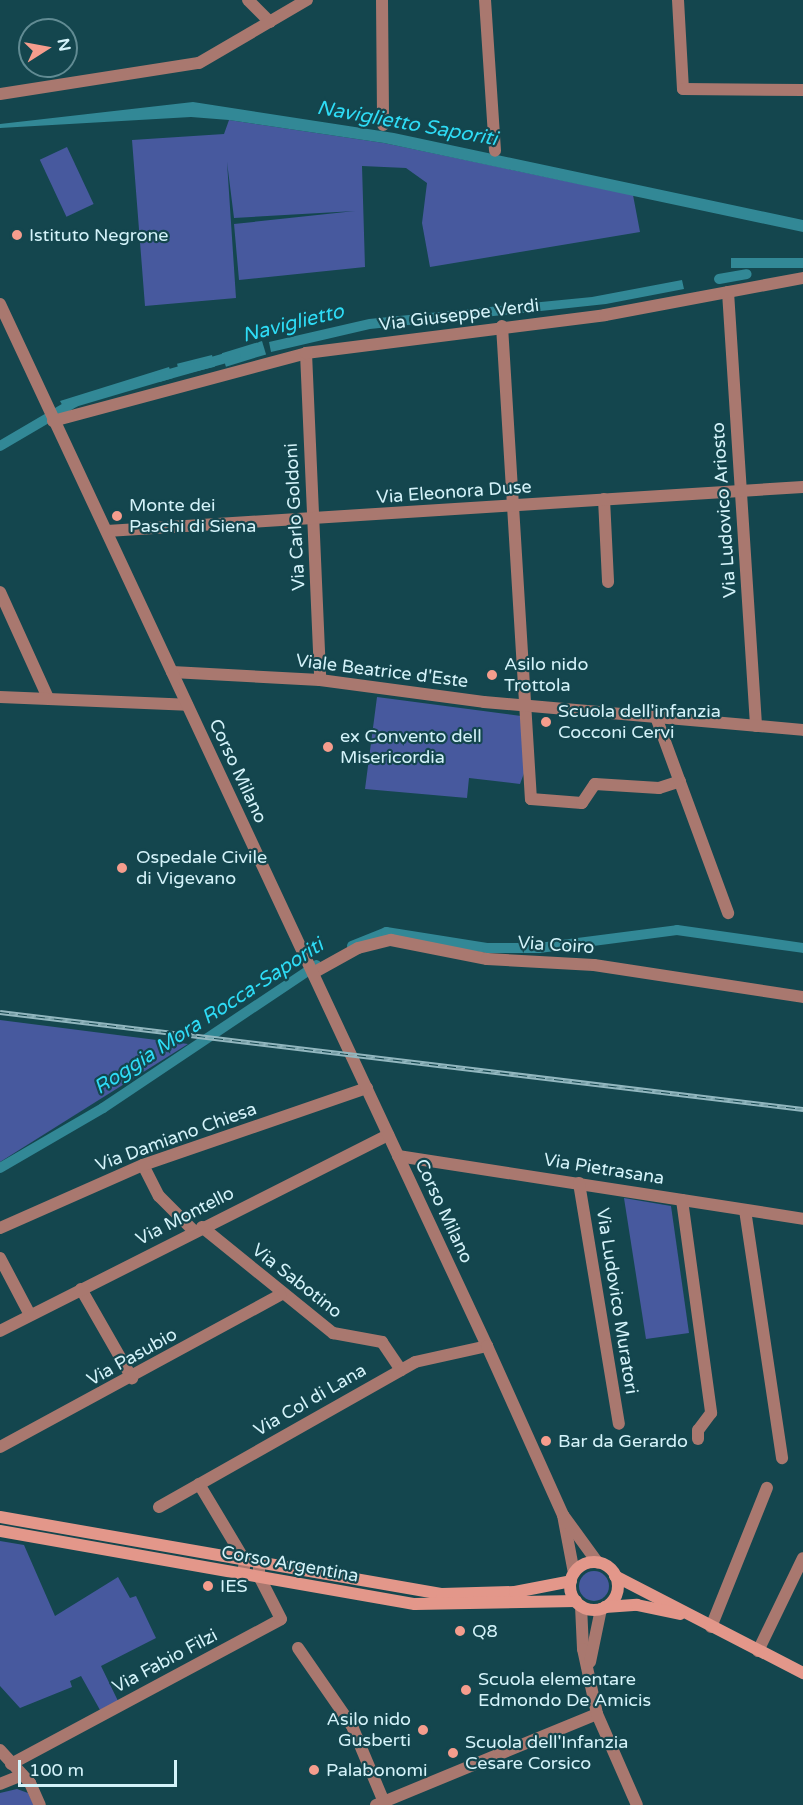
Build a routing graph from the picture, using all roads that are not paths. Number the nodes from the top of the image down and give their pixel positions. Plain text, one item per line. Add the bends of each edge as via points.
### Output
1 (248, 0) edge
2 (307, 0) edge
3 (382, 0) edge
4 (485, 0) edge
5 (678, 0) edge
6 (270, 22) junction
7 (803, 90) edge
8 (0, 94) edge
9 (383, 125) dead end
10 (495, 151) dead end
11 (803, 278) edge
12 (728, 292) junction
13 (0, 304) edge
14 (502, 326) junction
15 (306, 353) junction
16 (53, 421) junction
17 (803, 487) edge
18 (740, 491) junction
19 (604, 499) junction
20 (512, 508) junction
21 (313, 519) junction
22 (107, 531) junction
23 (608, 582) dead end
24 (0, 592) edge
25 (172, 672) junction
26 (320, 680) junction
27 (0, 697) edge
28 (48, 698) junction
29 (187, 705) junction
30 (526, 705) junction
31 (656, 717) junction
32 (756, 726) junction
33 (803, 730) edge
34 (680, 781) junction
35 (728, 913) dead end
36 (313, 973) junction
37 (803, 997) edge
38 (367, 1088) junction
39 (388, 1135) junction
40 (398, 1156) junction
41 (143, 1165) junction
42 (579, 1183) junction
43 (682, 1200) junction
44 (745, 1210) junction
45 (803, 1219) edge
46 (0, 1228) edge
47 (198, 1229) junction
48 (0, 1258) edge
49 (81, 1289) junction
50 (280, 1295) junction
51 (30, 1315) junction
52 (0, 1331) edge
53 (487, 1346) junction
54 (401, 1370) junction
55 (132, 1378) junction
56 (619, 1424) dead end
57 (698, 1439) dead end
58 (0, 1447) edge
59 (782, 1458) dead end
60 (199, 1484) junction
61 (767, 1488) dead end
62 (159, 1507) dead end
63 (563, 1515) junction
64 (0, 1517) edge
65 (0, 1530) edge
66 (803, 1558) edge
67 (259, 1563) junction
68 (598, 1563) junction
69 (244, 1567) junction
70 (258, 1576) junction
71 (615, 1576) junction
72 (572, 1577) junction
73 (578, 1604) junction
74 (603, 1608) junction
75 (686, 1615) junction
76 (711, 1628) junction
77 (298, 1648) dead end
78 (758, 1651) junction
79 (803, 1673) edge
80 (590, 1675) junction
81 (597, 1714) junction
82 (0, 1750) edge
83 (11, 1764) junction
84 (22, 1775) junction
85 (0, 1785) edge
86 (380, 1803) edge
87 (40, 1805) edge
88 (637, 1805) edge

1 - 6 street
2 - 6 street
3 - 9 street
4 - 10 street
5 - 7 street via 683,89
6 - 8 street via 199,63
11 - 12 street, Via Giuseppe Verdi
12 - 14 street, Via Giuseppe Verdi
12 - 18 street, Via Ludovico Ariosto
13 - 16 street, Corso Milano
14 - 15 street, Via Giuseppe Verdi
14 - 20 street
15 - 16 street, Via Giuseppe Verdi
15 - 21 street, Via Carlo Goldoni
16 - 22 street, Corso Milano
17 - 18 street, Via Eleonora Duse
18 - 19 street, Via Eleonora Duse
18 - 32 street, Via Ludovico Ariosto
19 - 20 street, Via Eleonora Duse
19 - 23 street
20 - 21 street, Via Eleonora Duse
20 - 30 street
21 - 22 street, Via Eleonora Duse
21 - 26 street, Via Carlo Goldoni
22 - 25 street, Corso Milano
24 - 28 street
25 - 26 street, Viale Beatrice d'Este
25 - 29 street, Corso Milano
26 - 30 street, Viale Beatrice d'Este
27 - 28 street
28 - 29 street
29 - 36 street, Corso Milano
30 - 31 street, Viale Beatrice d'Este
30 - 34 street via 531,799 582,803 595,784 659,788
31 - 32 street, Viale Beatrice d'Este
31 - 34 street
32 - 33 street, Viale Beatrice d'Este
34 - 35 street
36 - 37 street, Via Coiro via 358,948 391,940 487,959 594,965
36 - 38 street, Corso Milano
38 - 39 street, Corso Milano
38 - 41 street, Via Damiano Chiesa
39 - 40 street, Corso Milano
39 - 47 street, Via Montello
40 - 42 street, Via Pietrasana
40 - 53 street, Corso Milano
41 - 46 street, Via Damiano Chiesa
41 - 47 street, Via Sabotino via 159,1196
42 - 43 street, Via Pietrasana
42 - 56 street, Via Ludovico Muratori
43 - 44 street, Via Pietrasana
43 - 57 street via 711,1413 698,1430
44 - 45 street, Via Pietrasana
44 - 59 street
47 - 49 street, Via Montello
47 - 50 street, Via Sabotino
48 - 51 street
49 - 51 street, Via Montello
49 - 55 street
50 - 54 street, Via Sabotino via 333,1334 382,1342
50 - 55 street, Via Pasubio
51 - 52 street, Via Montello
53 - 54 street, Via Col di Lana
53 - 63 street, Corso Milano
54 - 60 street, Via Col di Lana
55 - 58 street, Via Pasubio
60 - 62 street, Via Col di Lana
60 - 69 street
61 - 76 street
63 - 68 street, Corso Milano
63 - 72 street, Corso Milano
64 - 69 main road, Corso Argentina
65 - 69 main road, Corso Argentina
66 - 78 street
67 - 69 main road, Corso Argentina
67 - 70 street
67 - 72 main road, Corso Argentina via 442,1594 515,1592
68 - 71 main road
68 - 72 main road, Corso Argentina
69 - 70 main road, Corso Argentina
70 - 73 main road, Corso Argentina via 442,1607
70 - 83 street, Via Fabio Filzi via 281,1619
71 - 74 main road via 616,1594
71 - 75 main road
72 - 73 main road
73 - 74 main road, Corso Argentina
73 - 80 street
74 - 75 main road via 637,1605
74 - 80 street via 592,1637
75 - 76 main road
76 - 78 main road
77 - 86 street via 352,1726
78 - 79 main road
80 - 81 street
81 - 86 street
81 - 88 street
82 - 83 street
83 - 84 street
84 - 85 street
84 - 87 street

